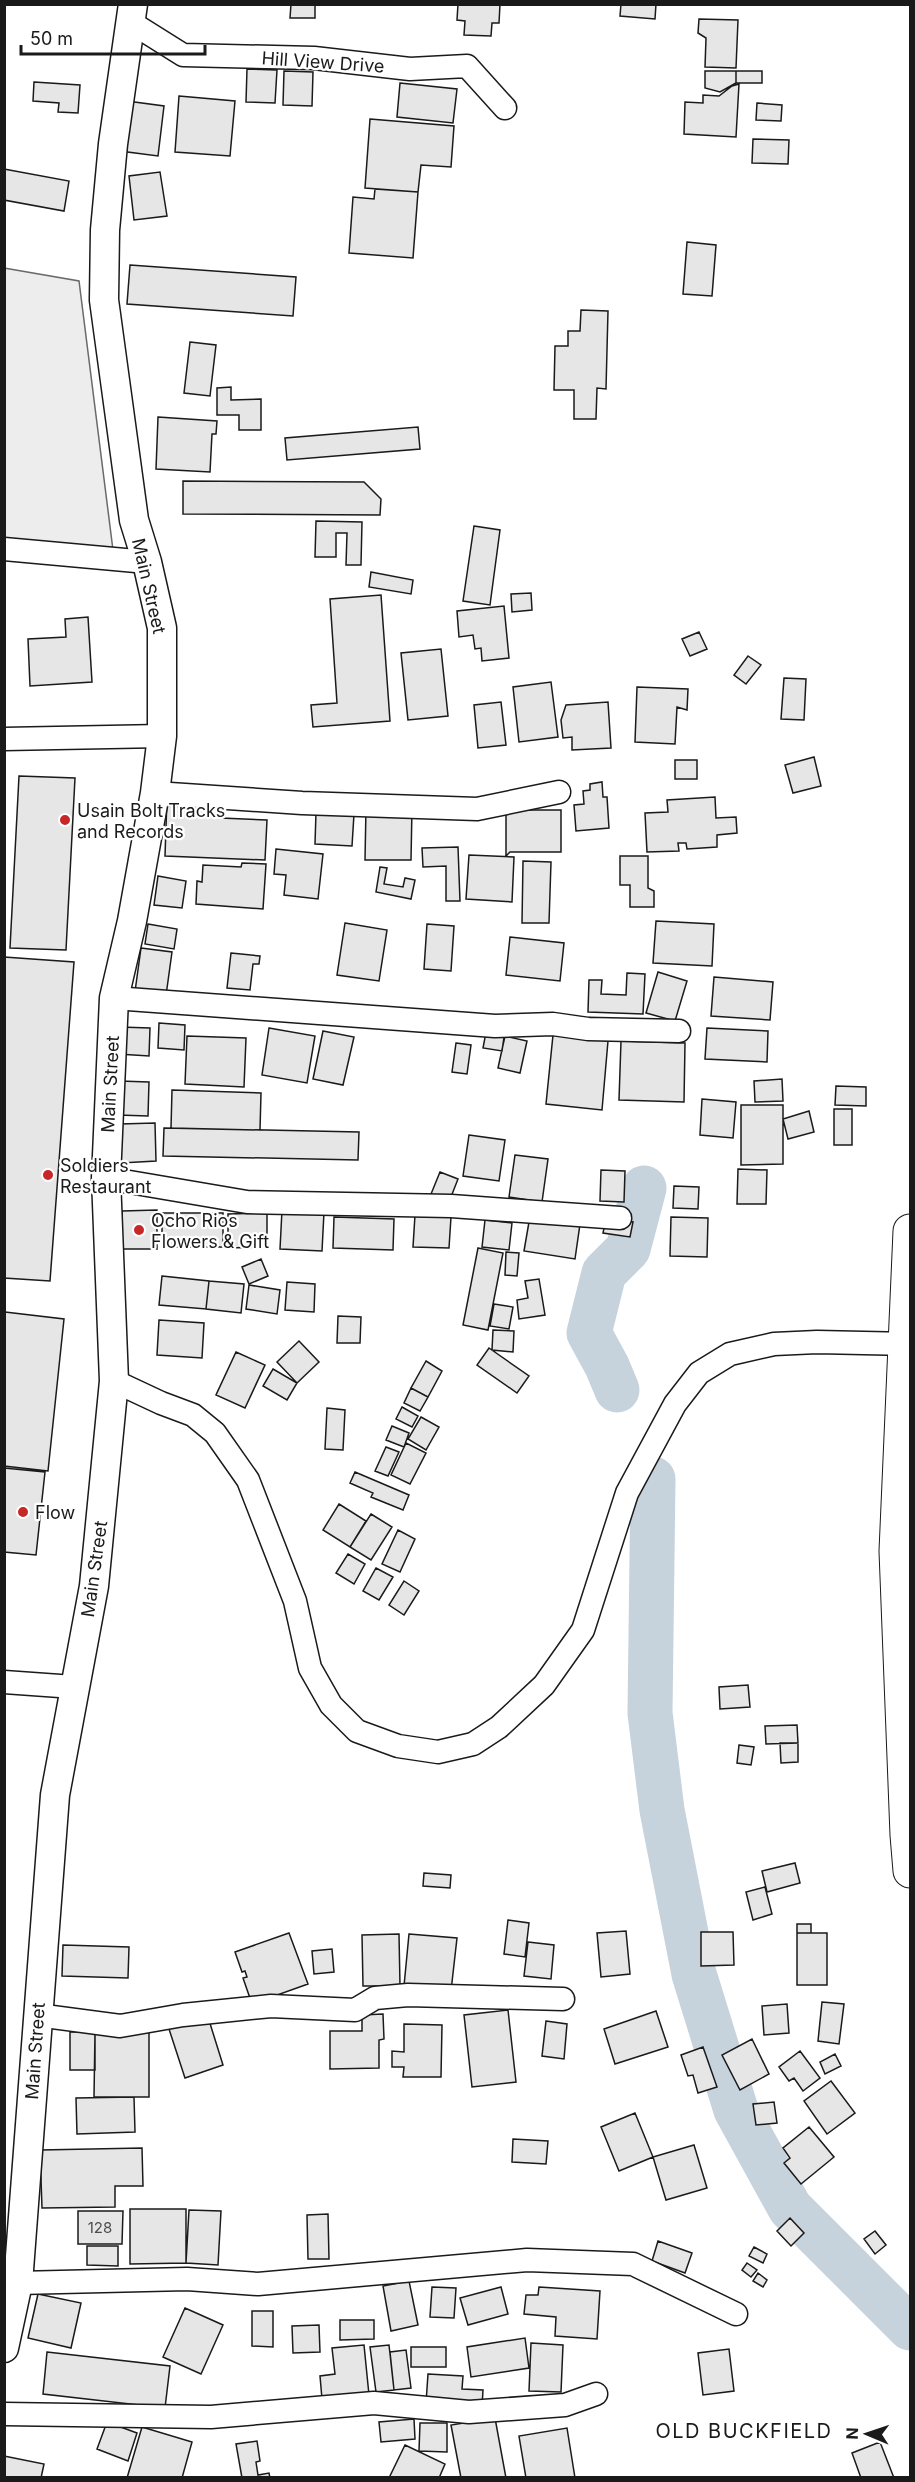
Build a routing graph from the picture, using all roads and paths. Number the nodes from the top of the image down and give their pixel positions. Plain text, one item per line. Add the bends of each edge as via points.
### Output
1 (133, 14) edge
2 (505, 108) dead end
3 (4, 549) edge
4 (147, 562) junction
5 (162, 736) junction
6 (4, 739) edge
7 (559, 792) dead end
8 (155, 793) junction
9 (114, 998) junction
10 (679, 1031) dead end
11 (106, 1178) junction
12 (620, 1218) dead end
13 (910, 1231) edge
14 (908, 1344) edge
15 (114, 1381) junction
16 (4, 1682) edge
17 (74, 1687) junction
18 (910, 1871) edge
19 (563, 1999) dead end
20 (37, 2015) junction
21 (18, 2283) junction
22 (736, 2314) dead end
23 (4, 2348) edge
24 (596, 2394) dead end
25 (4, 2414) edge

1 - 2 street, Hill View Drive via 183,55 314,58 410,69 467,66
1 - 4 street, Main Street via 113,144 105,230 104,300 134,520
3 - 4 street
4 - 5 street, Main Street via 162,628
5 - 6 street
5 - 8 street, Main Street
7 - 8 street via 477,809
8 - 9 street, Main Street
9 - 10 street via 495,1026 553,1024 588,1029
9 - 11 street, Main Street
11 - 12 street via 247,1202 451,1206
11 - 15 street, Main Street
13 - 14 main road
14 - 15 street via 774,1344 730,1354 699,1373 675,1404 627,1493 583,1630 544,1685 499,1727 473,1744 438,1752 398,1746 357,1731 332,1705 310,1668 294,1601 248,1480 215,1433 193,1415
14 - 18 main road via 896,1551
15 - 17 street, Main Street via 94,1586
16 - 17 street
17 - 20 street, Main Street via 55,1796
19 - 20 street via 408,1995 375,1998 355,2010 271,2006 120,2026
20 - 21 street, Main Street
21 - 22 street via 187,2279 258,2284 527,2260 610,2263 633,2264
21 - 23 street, Main Street
24 - 25 street via 565,2405 469,2412 374,2403 211,2417

